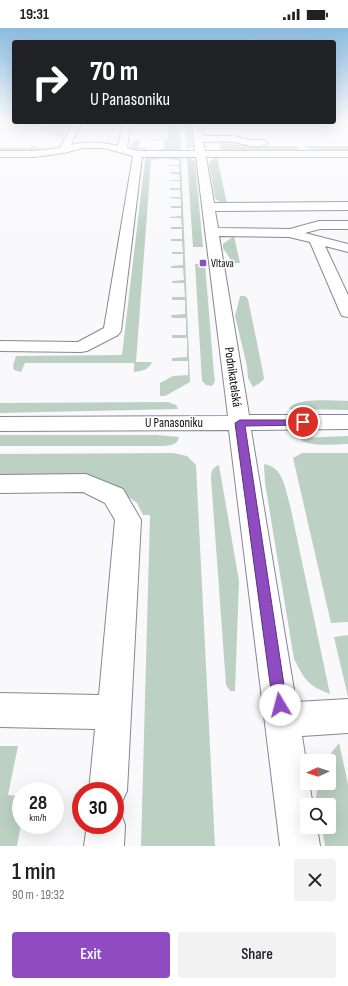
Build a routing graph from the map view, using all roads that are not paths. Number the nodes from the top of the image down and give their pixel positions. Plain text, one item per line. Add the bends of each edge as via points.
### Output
1 (137, 159) edge
2 (202, 159) edge
3 (348, 206) edge
4 (209, 207) junction
5 (348, 225) edge
6 (212, 232) junction
7 (289, 233) junction
8 (315, 239) junction
9 (348, 248) edge
10 (348, 312) edge
11 (0, 346) edge
12 (348, 422) edge
13 (240, 423) junction
14 (0, 424) edge
15 (0, 484) edge
16 (0, 710) edge
17 (113, 712) junction
18 (348, 716) edge
19 (282, 720) junction
20 (109, 782) edge
21 (105, 834) edge
22 (104, 846) edge
23 (300, 846) edge

1 - 11 street via 112,332 81,347
2 - 4 street, Podnikatelská
3 - 4 street
4 - 6 street, Podnikatelská
5 - 7 street via 319,226
6 - 7 street
6 - 13 street, Podnikatelská
7 - 8 street
8 - 9 street
8 - 10 street
12 - 13 street, U Panasoniku
13 - 14 street, U Panasoniku
13 - 19 street, Podnikatelská
15 - 17 street via 86,483 114,496 128,520
16 - 17 street
17 - 20 street
18 - 19 street
19 - 23 street, Podnikatelská
21 - 22 street

